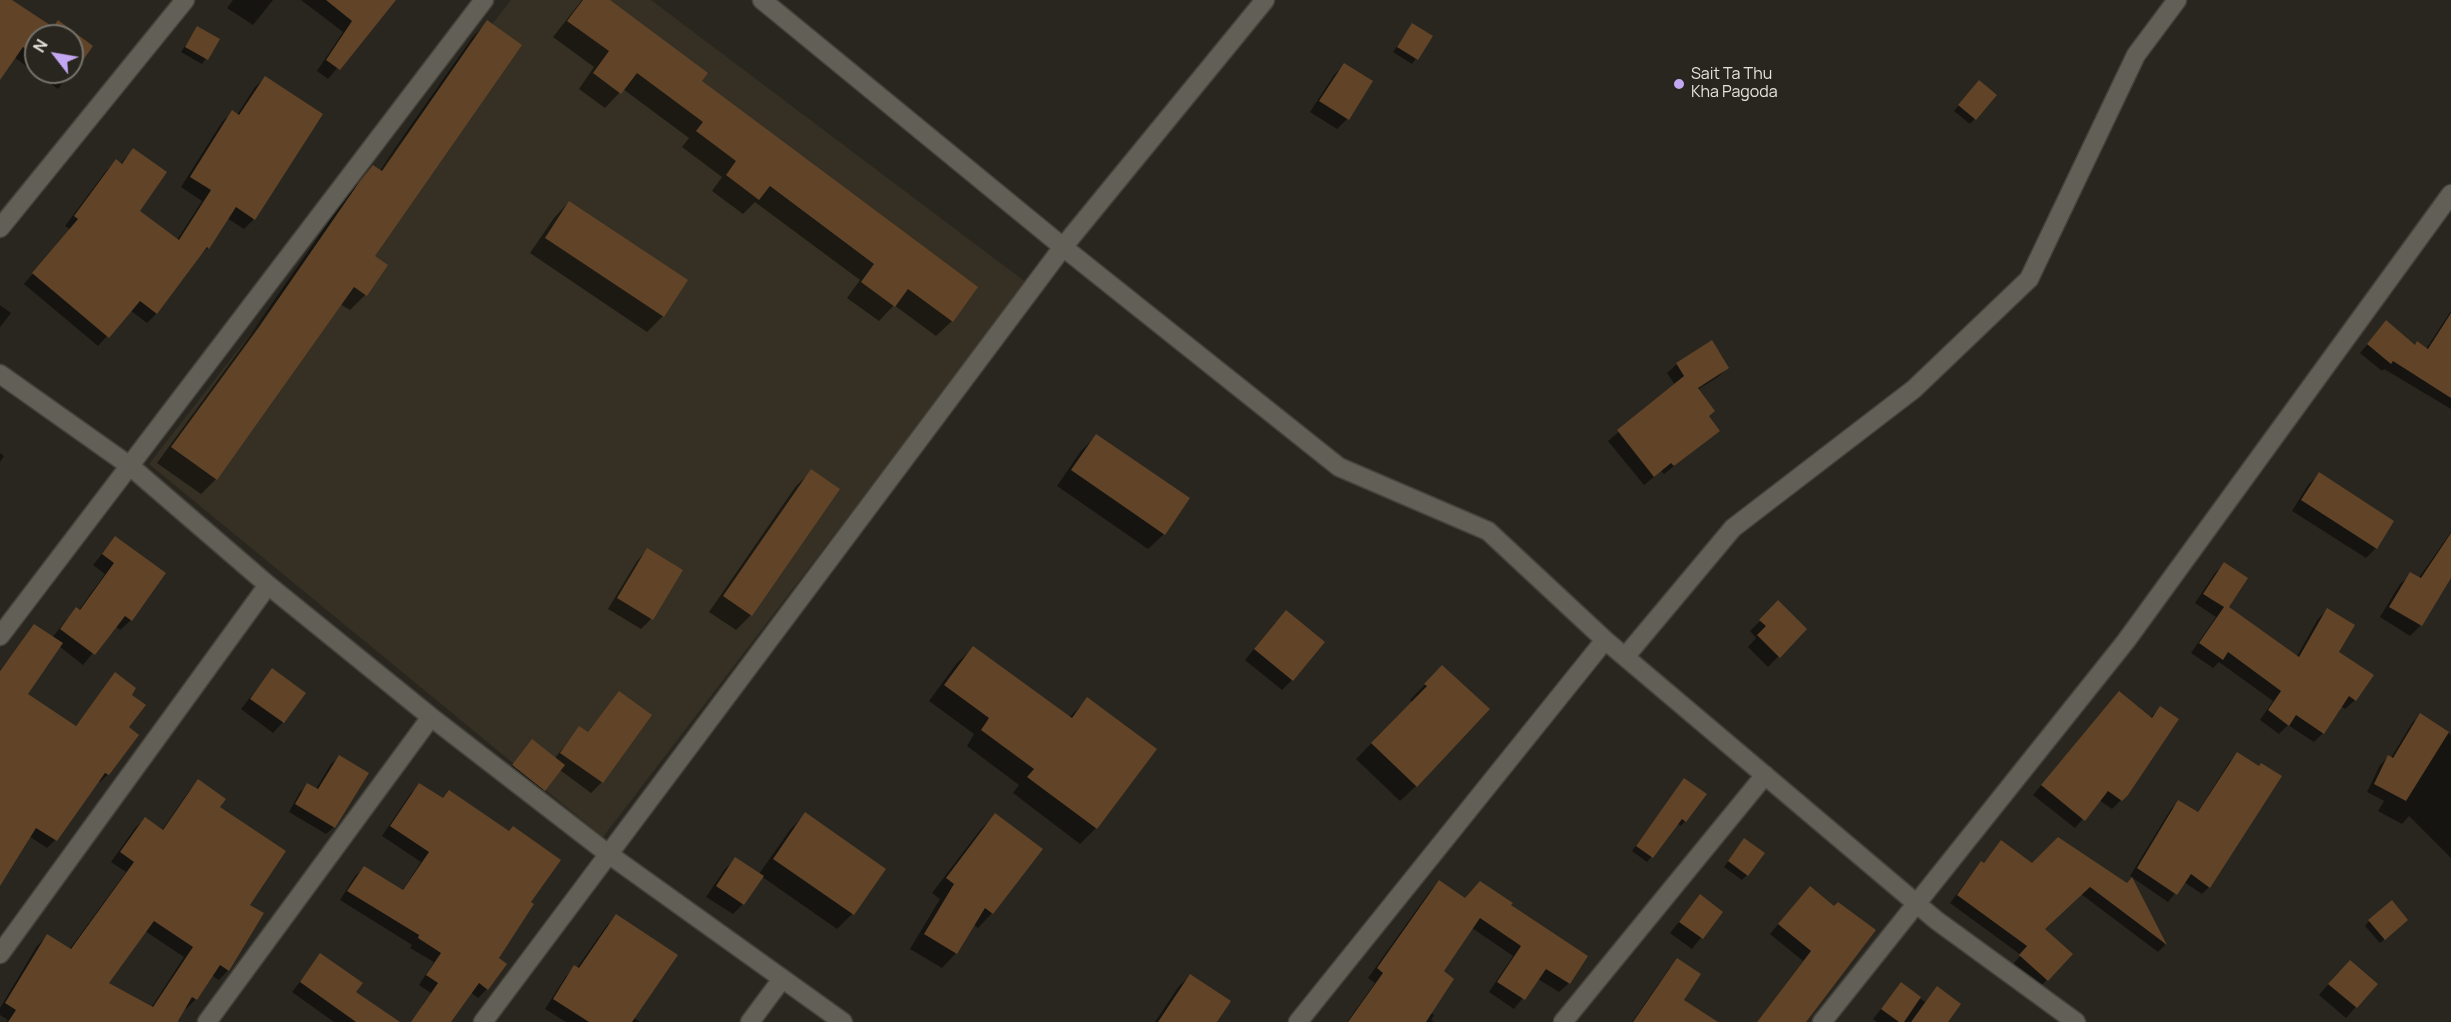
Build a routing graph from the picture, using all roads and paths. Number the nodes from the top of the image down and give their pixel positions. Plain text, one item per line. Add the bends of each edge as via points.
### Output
1 (185, 0) edge
2 (484, 0) edge
3 (762, 0) edge
4 (1265, 0) edge
5 (2177, 0) edge
6 (2451, 194) edge
7 (0, 228) edge
8 (1063, 247) junction
9 (0, 374) edge
10 (130, 466) junction
11 (268, 585) junction
12 (0, 636) edge
13 (1605, 640) junction
14 (1625, 657) junction
15 (431, 717) junction
16 (1765, 775) junction
17 (608, 853) junction
18 (1917, 904) junction
19 (0, 954) edge
20 (782, 979) junction
21 (207, 1022) edge
22 (483, 1022) edge
23 (750, 1022) edge
24 (843, 1022) edge
25 (1298, 1022) edge
26 (1563, 1022) edge
27 (1822, 1022) edge
28 (2076, 1022) edge

1 - 7 street
2 - 10 street
3 - 8 street
4 - 8 street
5 - 14 street via 2136,55 2029,279 1914,389 1733,528
6 - 18 street via 2126,641
8 - 13 street via 1339,467 1488,531
8 - 17 street
9 - 10 street
10 - 11 street
10 - 12 street
11 - 15 street
11 - 19 street
13 - 14 street
13 - 25 street
14 - 16 street
15 - 17 street
15 - 21 street
16 - 18 street
16 - 26 street
17 - 20 street
17 - 22 street
18 - 27 street
18 - 28 street
20 - 23 street
20 - 24 street

